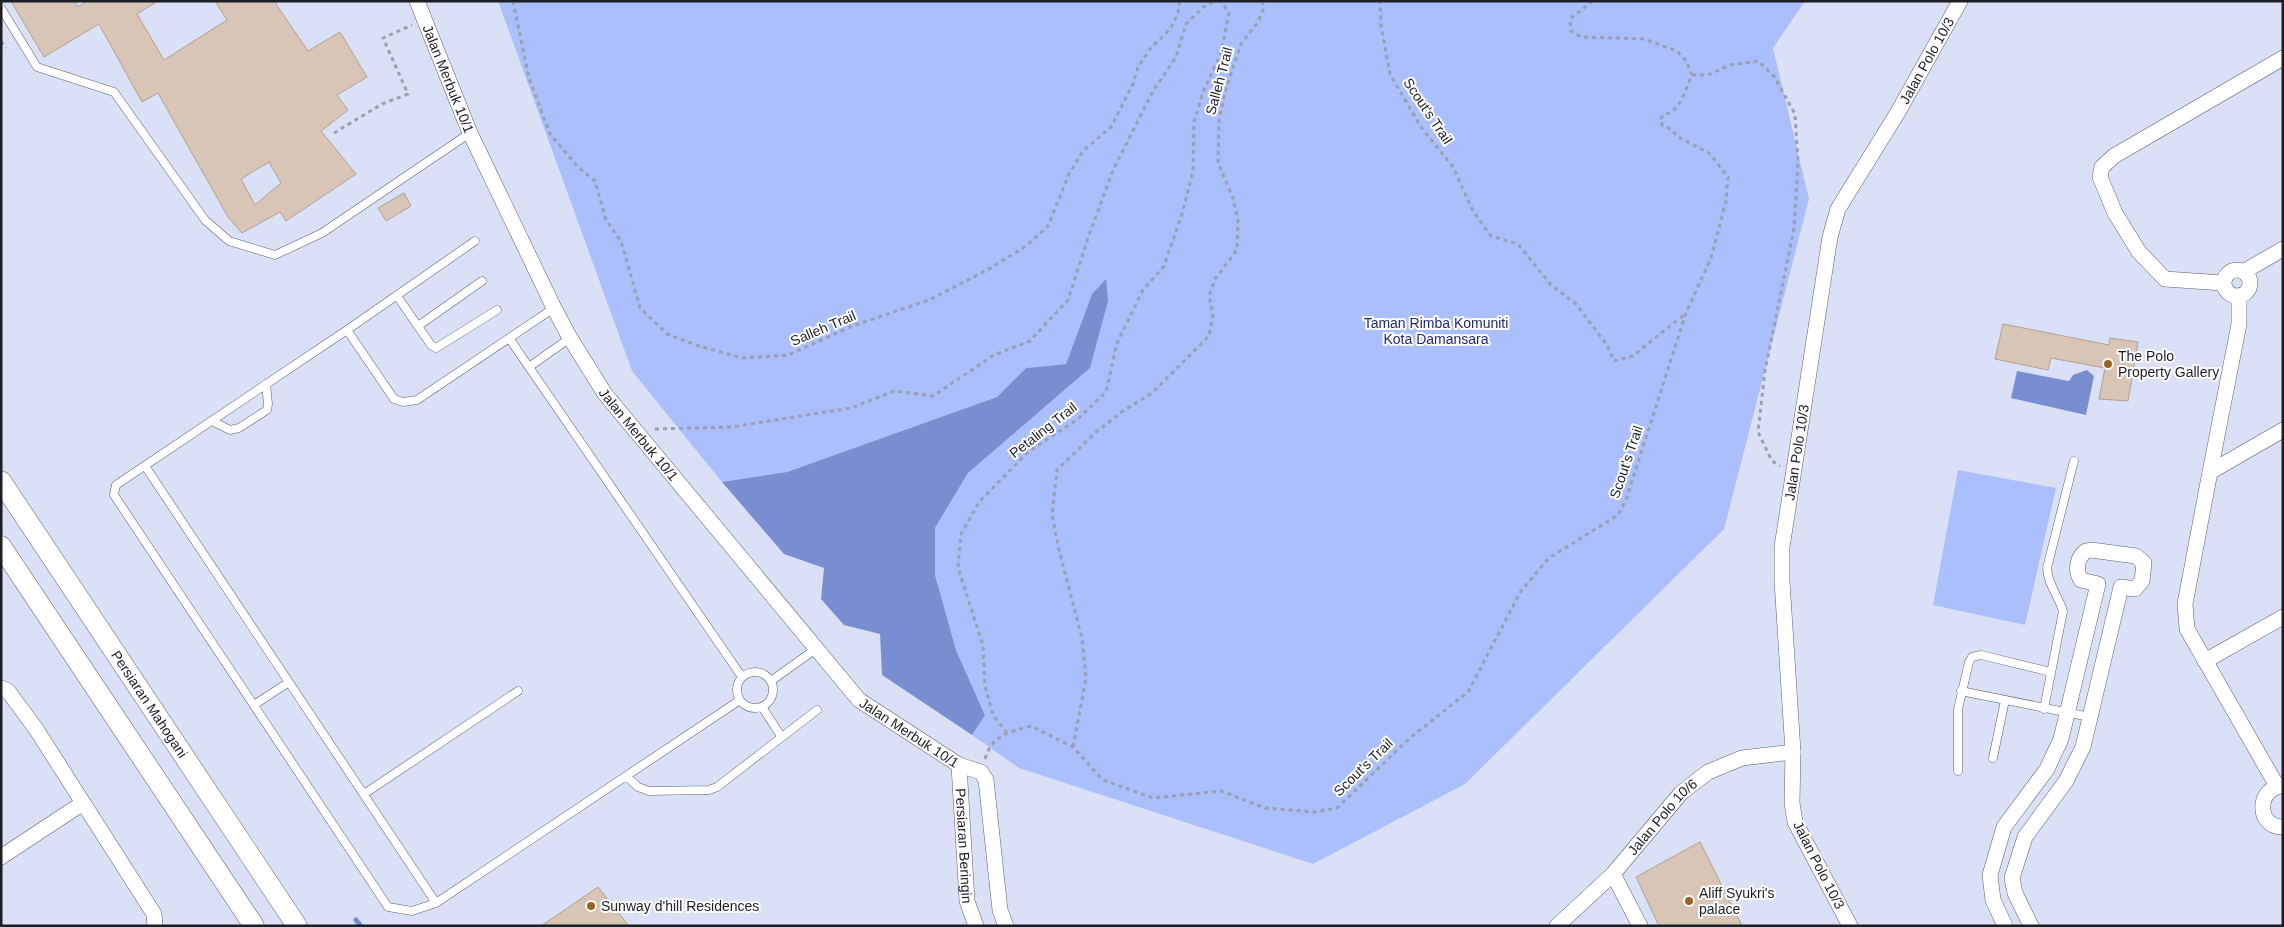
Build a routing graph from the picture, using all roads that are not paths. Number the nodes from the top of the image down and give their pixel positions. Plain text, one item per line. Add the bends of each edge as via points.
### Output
1 (417, 1) edge
2 (1960, 1) edge
3 (1, 8) edge
4 (2283, 58) edge
5 (470, 133) junction
6 (475, 241) dead end
7 (2283, 249) edge
8 (2244, 272) junction
9 (482, 281) dead end
10 (2223, 283) junction
11 (397, 296) junction
12 (2239, 296) junction
13 (554, 308) junction
14 (496, 310) dead end
15 (418, 326) junction
16 (347, 330) junction
17 (509, 338) junction
18 (570, 338) junction
19 (529, 367) junction
20 (266, 384) junction
21 (212, 421) junction
22 (2283, 430) edge
23 (2074, 461) dead end
24 (145, 466) junction
25 (2210, 472) junction
26 (1, 481) edge
27 (1, 546) edge
28 (2098, 584) junction
29 (2121, 587) junction
30 (2283, 618) edge
31 (816, 648) junction
32 (2205, 661) junction
33 (2051, 672) junction
34 (742, 677) junction
35 (772, 681) junction
36 (289, 682) junction
37 (1, 688) edge
38 (518, 691) dead end
39 (1961, 691) junction
40 (740, 700) junction
41 (2005, 700) junction
42 (254, 705) junction
43 (762, 707) junction
44 (2044, 709) junction
45 (817, 710) dead end
46 (2068, 713) junction
47 (2090, 717) junction
48 (781, 736) junction
49 (1793, 752) junction
50 (1993, 758) dead end
51 (959, 765) junction
52 (1958, 771) dead end
53 (981, 772) joint
54 (626, 776) junction
55 (2280, 786) edge
56 (364, 794) junction
57 (83, 803) junction
58 (2281, 829) edge
59 (1, 857) edge
60 (1613, 874) junction
61 (436, 903) junction
62 (155, 926) edge
63 (254, 926) edge
64 (297, 926) edge
65 (976, 926) edge
66 (1006, 926) edge
67 (1557, 926) edge
68 (1640, 926) edge
69 (1850, 926) edge
70 (2006, 926) edge
71 (2031, 926) edge

1 - 5 street, Jalan Merbuk 10/1
2 - 49 street, Jalan Polo 10/3 via 1898,112 1838,209 1830,236 1782,547
3 - 5 lane via 37,67 114,92 205,220 229,241 274,255 322,233
4 - 10 street via 2114,156 2102,167 2100,177 2115,213 2139,252 2165,280
5 - 13 street, Jalan Merbuk 10/1
6 - 11 lane
7 - 8 street
8 - 10 street via 2230,272
8 - 12 street via 2250,283 2248,290
9 - 15 lane
10 - 12 street via 2230,295
11 - 15 lane
11 - 16 lane
12 - 25 street via 2239,324
13 - 17 lane
13 - 18 street, Jalan Merbuk 10/1
14 - 15 lane via 436,348
16 - 17 lane via 394,399 403,402 417,400
16 - 20 lane
17 - 19 lane
18 - 19 lane
18 - 31 street, Jalan Merbuk 10/1 via 605,394
19 - 34 lane
20 - 21 lane
20 - 21 lane via 267,410 239,428 230,430
21 - 24 lane
22 - 25 street
23 - 33 lane via 2048,568 2048,581 2059,598 2062,611
24 - 36 lane
24 - 42 lane via 116,485 114,495
25 - 32 street via 2185,604 2187,629
26 - 64 main road, Persiaran Mahogani
27 - 63 main road
28 - 29 street
28 - 29 street via 2085,582 2078,575 2080,558 2086,551 2141,559 2144,569 2140,586 2135,589
28 - 46 street
29 - 47 street
30 - 32 street
31 - 35 lane
31 - 51 street, Jalan Merbuk 10/1 via 859,700
32 - 55 street
33 - 39 lane via 1981,655 1972,657 1968,662
33 - 44 lane
34 - 35 lane via 758,672
34 - 40 lane via 736,688
35 - 43 lane via 772,699
36 - 42 lane
36 - 56 lane
37 - 57 street via 8,691 36,729
38 - 56 lane
39 - 41 lane
39 - 52 lane
40 - 43 lane via 750,708
40 - 54 lane
41 - 44 lane
41 - 50 lane
42 - 61 lane via 388,907 412,911
43 - 48 lane
44 - 46 lane
45 - 48 lane
46 - 47 lane
46 - 70 street via 2062,739 2047,769 2004,827 1990,875 1993,900
47 - 71 street via 2083,747 2066,781 2025,837 2012,878 2015,893
48 - 54 lane via 709,790 649,791 638,787
49 - 60 street, Jalan Polo 10/6 via 1742,758 1708,772 1682,793
49 - 69 street, Jalan Polo 10/3 via 1795,822
51 - 53 street, Jalan Merbuk 10/1
51 - 65 street, Persiaran Beringin via 967,901
53 - 66 street, Persiaran Beringin via 986,780 1000,910
54 - 61 lane
55 - 58 street via 2269,790 2263,798 2262,807 2270,823
56 - 61 lane
57 - 59 street
57 - 62 street via 154,914
60 - 67 street, Jalan Polo 10/6
60 - 68 street

